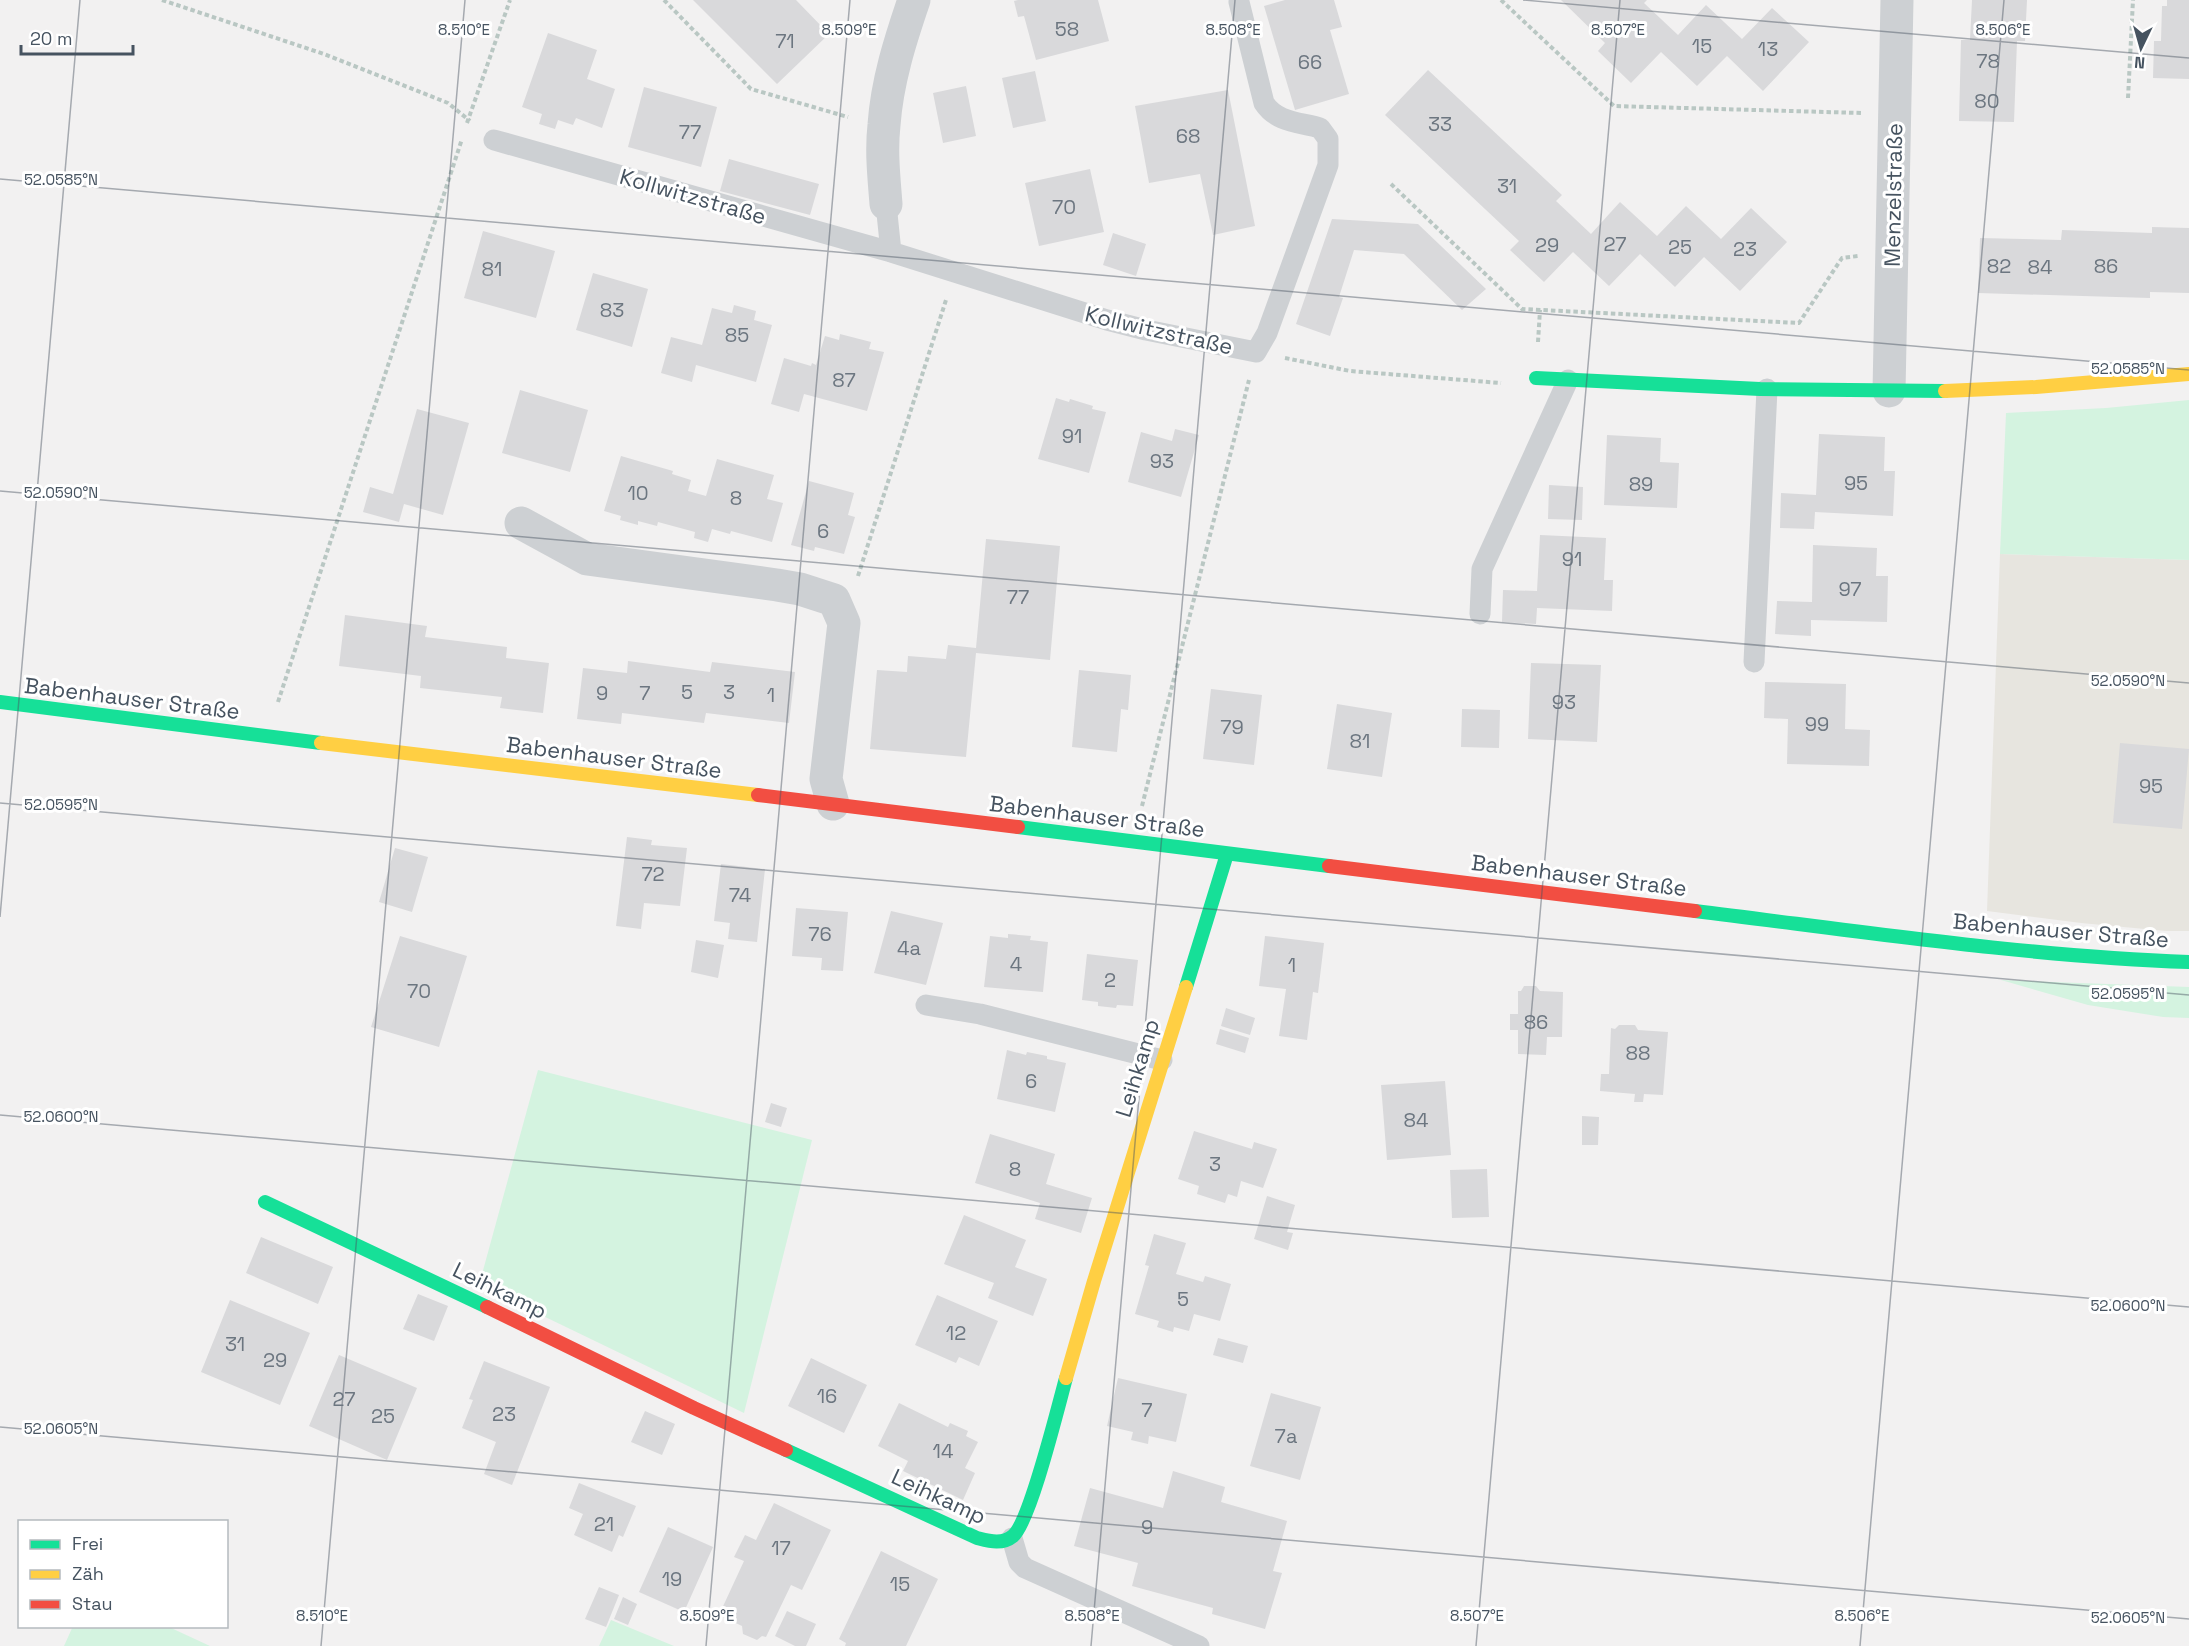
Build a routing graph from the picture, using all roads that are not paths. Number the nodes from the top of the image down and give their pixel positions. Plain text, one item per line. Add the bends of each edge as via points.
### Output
1 (914, 0) edge
2 (1897, 0) edge
3 (1239, 2) dead end
4 (494, 140) road end
5 (885, 204) joint
6 (891, 252) junction
7 (2189, 374) edge
8 (1536, 378) road end
9 (1568, 380) junction
10 (1767, 389) junction
11 (1888, 391) junction
12 (520, 523) dead end
13 (1480, 614) dead end
14 (1754, 662) dead end
15 (0, 702) edge
16 (833, 804) junction
17 (1227, 854) junction
18 (2189, 962) edge
19 (926, 1005) dead end
20 (1162, 1060) junction
21 (265, 1202) dead end
22 (1012, 1538) junction
23 (1199, 1646) edge

1 - 5 street via 887,99 883,128
2 - 11 street, Menzelstraße
3 - 6 lane, Kollwitzstraße via 1264,104 1283,120 1320,128 1328,139 1328,165 1268,333 1256,352 1146,330
4 - 6 lane, Kollwitzstraße
5 - 6 lane
7 - 11 street via 1986,390
8 - 9 street
9 - 10 street
9 - 13 lane via 1482,569
10 - 11 street
10 - 14 lane
12 - 16 street via 587,559 800,588 834,600 844,623 826,779
15 - 16 street, Babenhauser Straße
16 - 17 street, Babenhauser Straße
17 - 18 street, Babenhauser Straße via 2015,950
17 - 20 street, Leihkamp
19 - 20 lane via 980,1014
20 - 22 street, Leihkamp via 1026,1516
21 - 22 street, Leihkamp via 694,1408 971,1535 1001,1542
22 - 23 lane via 1019,1562 1031,1572

